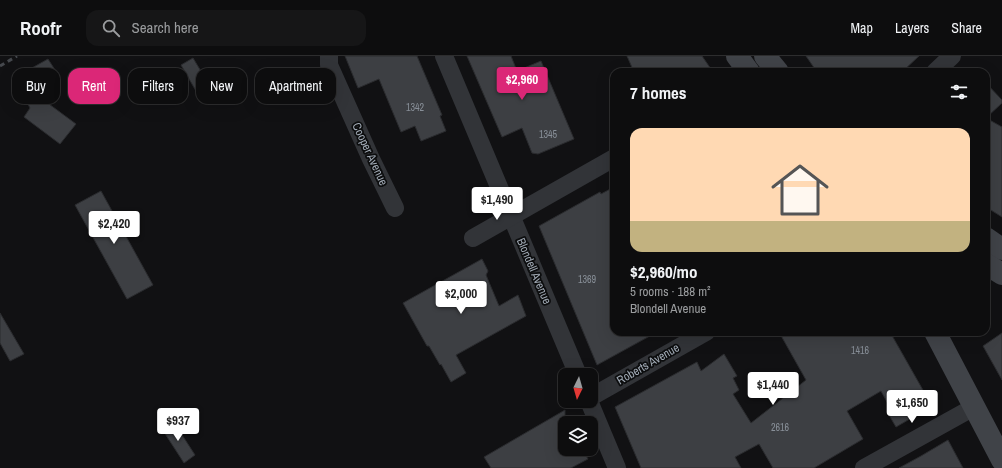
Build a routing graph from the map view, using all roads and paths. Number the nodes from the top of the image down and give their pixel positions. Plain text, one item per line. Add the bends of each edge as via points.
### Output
1 (328, 56) edge
2 (444, 56) edge
3 (737, 56) edge
4 (952, 56) edge
5 (746, 68) edge
6 (939, 68) edge
7 (610, 160) edge
8 (395, 208) dead end
9 (511, 217) junction
10 (473, 238) dead end
11 (990, 241) edge
12 (1002, 249) edge
13 (990, 266) edge
14 (1002, 274) edge
15 (699, 336) edge
16 (936, 336) edge
17 (575, 368) edge
18 (598, 393) edge
19 (974, 407) junction
20 (592, 408) edge
21 (1002, 460) edge
22 (617, 468) edge
23 (864, 468) edge

1 - 8 street, Cooper Avenue via 329,65
2 - 9 street, Blondell Avenue
3 - 5 main road
4 - 6 street
7 - 9 street
9 - 10 street
9 - 17 street, Blondell Avenue
11 - 12 main road
13 - 14 main road
15 - 18 street, Roberts Avenue
16 - 19 main road
19 - 21 main road
19 - 23 street
20 - 22 street

